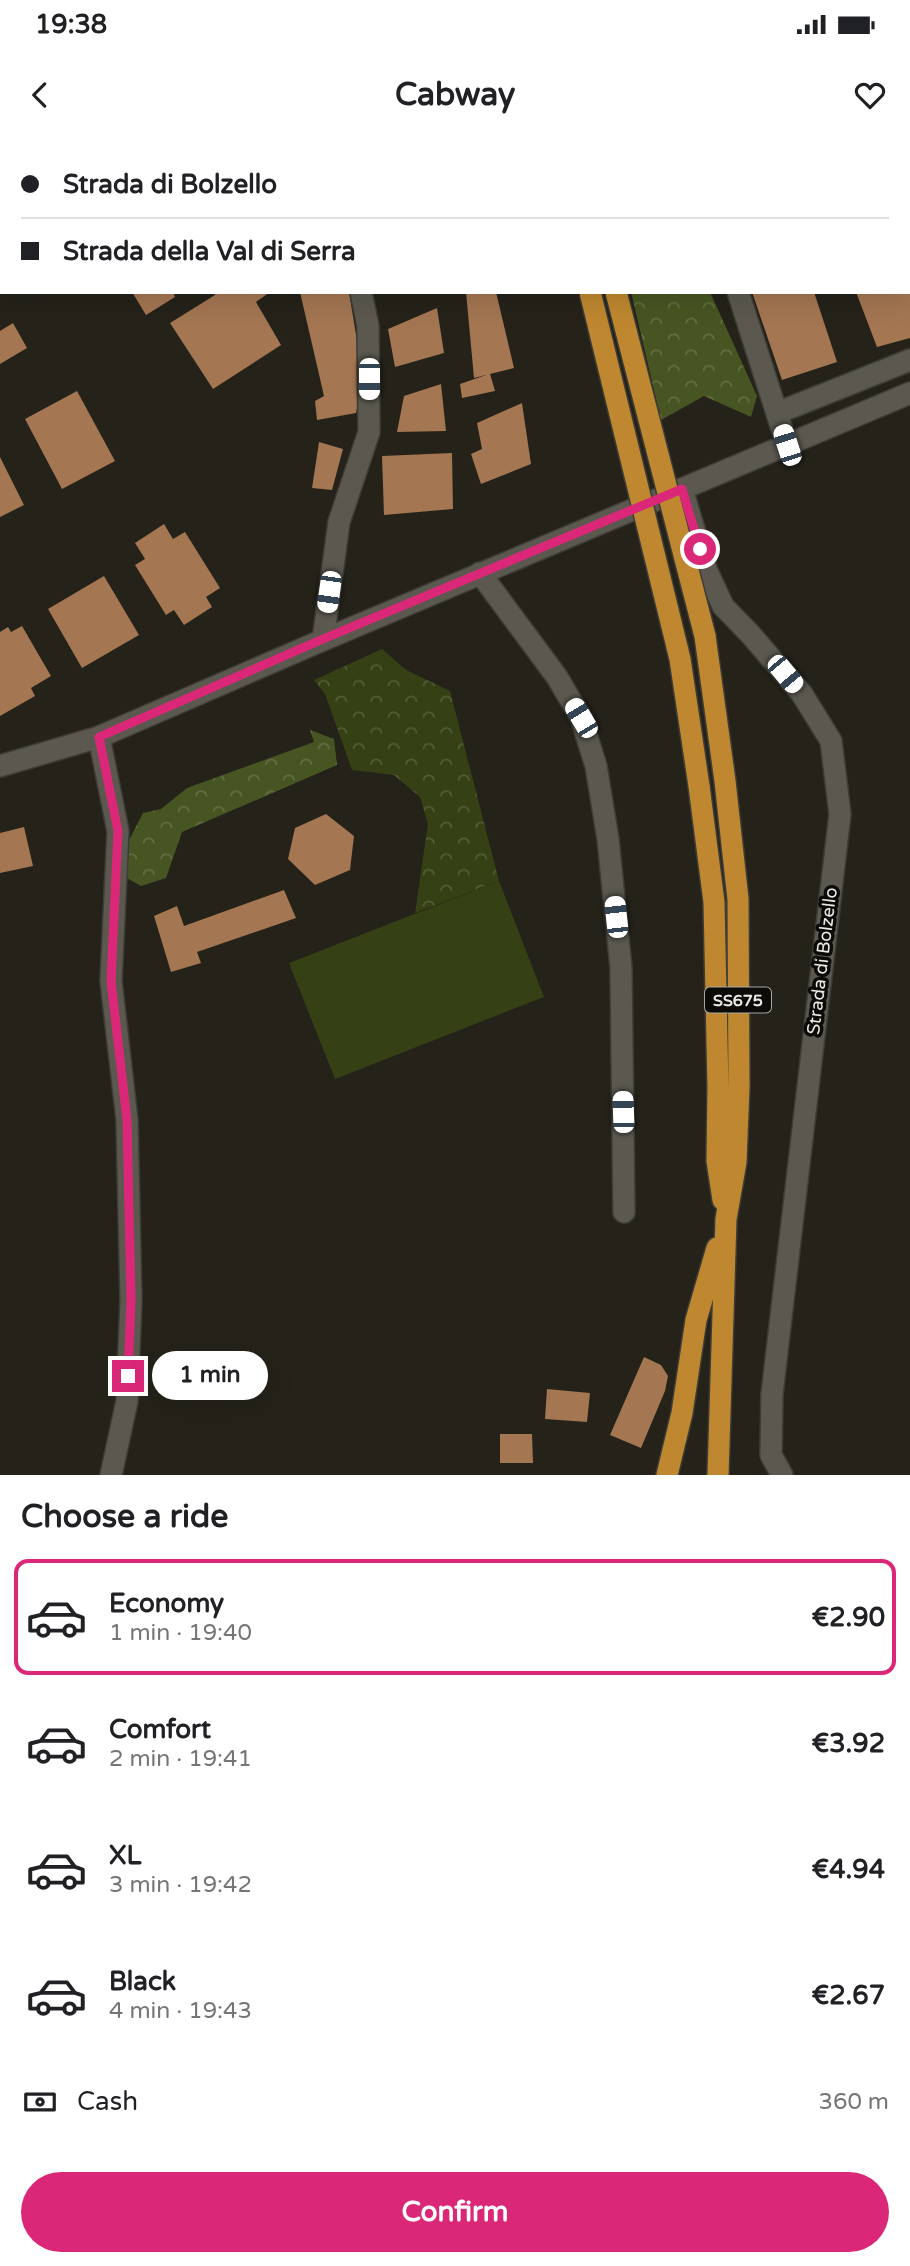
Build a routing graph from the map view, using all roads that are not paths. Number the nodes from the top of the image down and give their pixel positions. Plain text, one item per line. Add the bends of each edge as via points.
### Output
1 (361, 294) edge
2 (590, 294) edge
3 (617, 294) edge
4 (739, 294) edge
5 (910, 360) edge
6 (910, 393) edge
7 (777, 414) junction
8 (787, 445) junction
9 (682, 489) junction
10 (480, 573) junction
11 (323, 639) junction
12 (99, 737) junction
13 (0, 766) edge
14 (624, 1212) dead end
15 (726, 1219) junction
16 (111, 1475) edge
17 (667, 1475) edge
18 (718, 1475) edge
19 (782, 1475) edge

1 - 11 street via 369,326 369,432 339,522
2 - 15 highway, SS675, bridge via 680,659 699,786 713,902 717,1161
3 - 15 highway, SS675, bridge via 705,636 725,781 738,899 739,1047 736,1162
4 - 7 street
5 - 7 street
6 - 8 street
7 - 8 street
8 - 9 street
9 - 10 street
9 - 19 street, Strada di Bolzello via 706,569 723,606 802,694 831,741 840,814 772,1394 771,1455
10 - 11 street
10 - 14 street via 563,687 581,718 596,766 621,968
11 - 12 street
12 - 13 street
12 - 16 street via 118,831 111,981 127,1120 131,1286 127,1401
15 - 17 highway via 696,1320
15 - 18 highway, SS675

